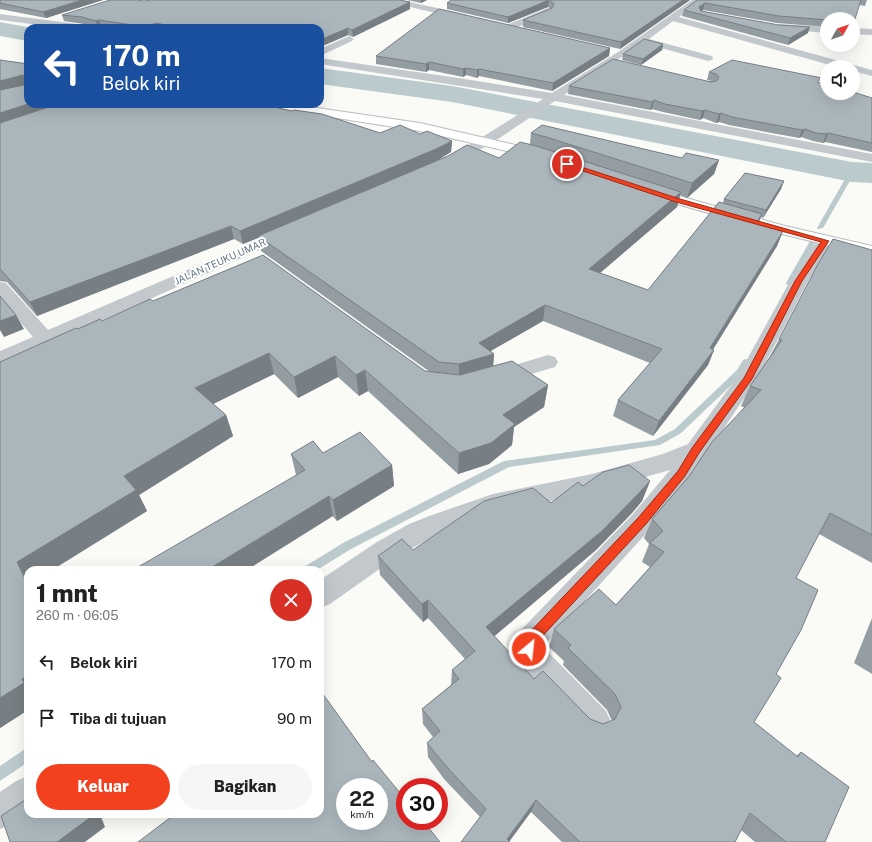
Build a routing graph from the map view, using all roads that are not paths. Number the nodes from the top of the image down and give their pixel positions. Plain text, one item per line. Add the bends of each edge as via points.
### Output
1 (389, 0) edge
2 (697, 0) edge
3 (682, 10) junction
4 (548, 11) edge
5 (694, 12) edge
6 (65, 16) edge
7 (0, 17) edge
8 (671, 18) junction
9 (473, 19) edge
10 (45, 23) junction
11 (53, 24) edge
12 (770, 26) edge
13 (820, 30) edge
14 (525, 31) edge
15 (860, 31) edge
16 (872, 32) edge
17 (349, 39) dead end
18 (642, 40) junction
19 (607, 50) edge
20 (324, 51) edge
21 (622, 54) junction
22 (708, 58) dead end
23 (824, 60) edge
24 (324, 62) edge
25 (610, 62) junction
26 (625, 65) edge
27 (860, 70) edge
28 (872, 73) edge
29 (553, 98) junction
30 (293, 108) edge
31 (484, 142) junction
32 (872, 158) edge
33 (554, 159) edge
34 (435, 168) edge
35 (641, 188) edge
36 (304, 225) edge
37 (825, 241) junction
38 (246, 250) junction
39 (872, 251) edge
40 (265, 264) edge
41 (0, 287) edge
42 (45, 339) junction
43 (0, 359) edge
44 (548, 362) dead end
45 (482, 382) edge
46 (696, 450) junction
47 (324, 592) edge
48 (595, 722) edge
49 (24, 796) edge
50 (0, 812) edge

1 - 9 street
2 - 3 street
3 - 5 street
3 - 8 street
4 - 14 street via 507,26
6 - 10 street
7 - 10 street
8 - 18 street
8 - 23 street
10 - 11 street
12 - 13 street
15 - 16 street
17 - 20 street
18 - 21 street
18 - 22 street
19 - 21 street
21 - 25 street
24 - 29 street
25 - 26 street
25 - 29 street
27 - 28 street
29 - 31 street
29 - 32 street
30 - 31 main road via 420,127
31 - 33 main road
31 - 34 street
35 - 37 main road via 685,203
36 - 38 street, JALAN TEUKU UMAR
37 - 39 main road
37 - 46 street via 799,281 748,379
38 - 40 street
38 - 42 street, JALAN TEUKU UMAR
41 - 42 street
42 - 43 street, JALAN TEUKU UMAR
44 - 45 street
46 - 47 street via 669,461 592,483 493,504 441,522 386,550
46 - 48 street via 672,487 532,638 529,649 536,661
49 - 50 street

